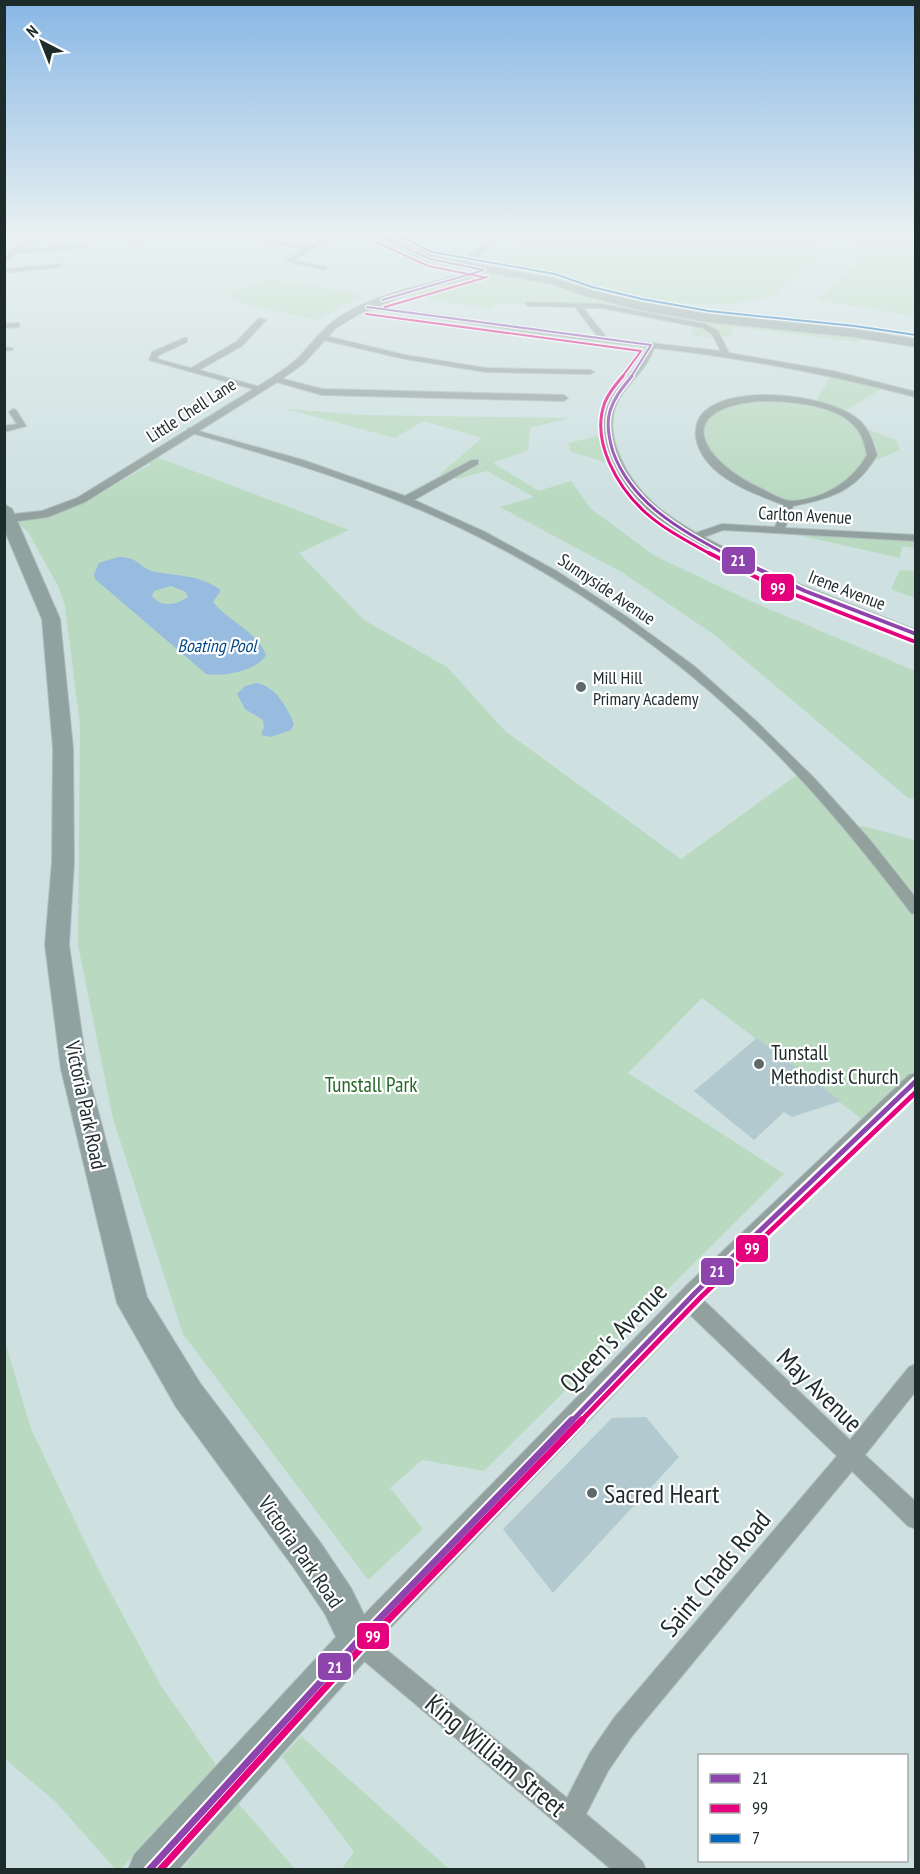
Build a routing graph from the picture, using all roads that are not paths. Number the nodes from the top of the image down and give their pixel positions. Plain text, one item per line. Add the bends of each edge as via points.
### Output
1 (260, 323) edge
2 (338, 323) edge
3 (489, 323) edge
4 (592, 323) edge
5 (692, 323) edge
6 (771, 323) edge
7 (16, 325) dead end
8 (4, 326) edge
9 (322, 337) junction
10 (604, 339) junction
11 (184, 340) dead end
12 (915, 343) edge
13 (651, 345) junction
14 (726, 354) junction
15 (192, 371) junction
16 (590, 372) dead end
17 (276, 379) junction
18 (482, 383) junction
19 (257, 389) junction
20 (915, 396) edge
21 (564, 398) dead end
22 (13, 412) dead end
23 (4, 429) edge
24 (191, 430) junction
25 (475, 462) dead end
26 (406, 501) junction
27 (789, 504) junction
28 (6, 515) edge
29 (779, 530) junction
30 (695, 537) junction
31 (915, 538) edge
32 (915, 634) edge
33 (915, 909) edge
34 (915, 1081) edge
35 (689, 1300) junction
36 (915, 1374) edge
37 (850, 1457) junction
38 (915, 1518) edge
39 (358, 1641) junction
40 (571, 1817) junction
41 (150, 1868) edge
42 (633, 1869) edge

1 - 15 street via 235,349
2 - 9 street, Little Chell Lane
3 - 10 street
4 - 10 street
5 - 14 street via 715,333
6 - 12 main road
7 - 8 street
9 - 17 street, Little Chell Lane via 300,362
9 - 18 street via 405,357
10 - 13 street
11 - 15 street via 155,354 153,360
13 - 14 street
13 - 30 street, Irene Avenue via 649,357 611,403 608,422 612,444 623,473 640,495
14 - 20 street via 834,372
15 - 19 street
16 - 18 street
17 - 18 street via 322,392
17 - 19 street, Little Chell Lane
18 - 21 street
19 - 24 street, Little Chell Lane
22 - 23 street via 22,426
24 - 26 street, Sunnyside Avenue via 298,461
24 - 28 street, Little Chell Lane via 81,500 44,514
25 - 26 street
26 - 33 street, Sunnyside Avenue via 510,549 584,592 714,688 775,744 845,820
27 - 27 street via 740,483 709,457 700,437 701,424 708,414 736,402 780,399 826,407 857,423 872,455 858,478 833,492
27 - 29 street
28 - 39 main road, Victoria Park Road via 51,619 63,748 63,862 57,945 74,1069 133,1303 188,1395 338,1601
29 - 30 street, Carlton Avenue via 722,527
29 - 31 street, Carlton Avenue
30 - 32 street, Irene Avenue via 789,585
34 - 35 street, Queen's Avenue
35 - 37 street, May Avenue
35 - 39 street, Queen's Avenue
36 - 37 street, Saint Chads Road
37 - 38 street, May Avenue
37 - 40 street, Saint Chads Road via 623,1727 599,1762
39 - 40 street, King William Street
39 - 41 main road
40 - 42 street, King William Street

